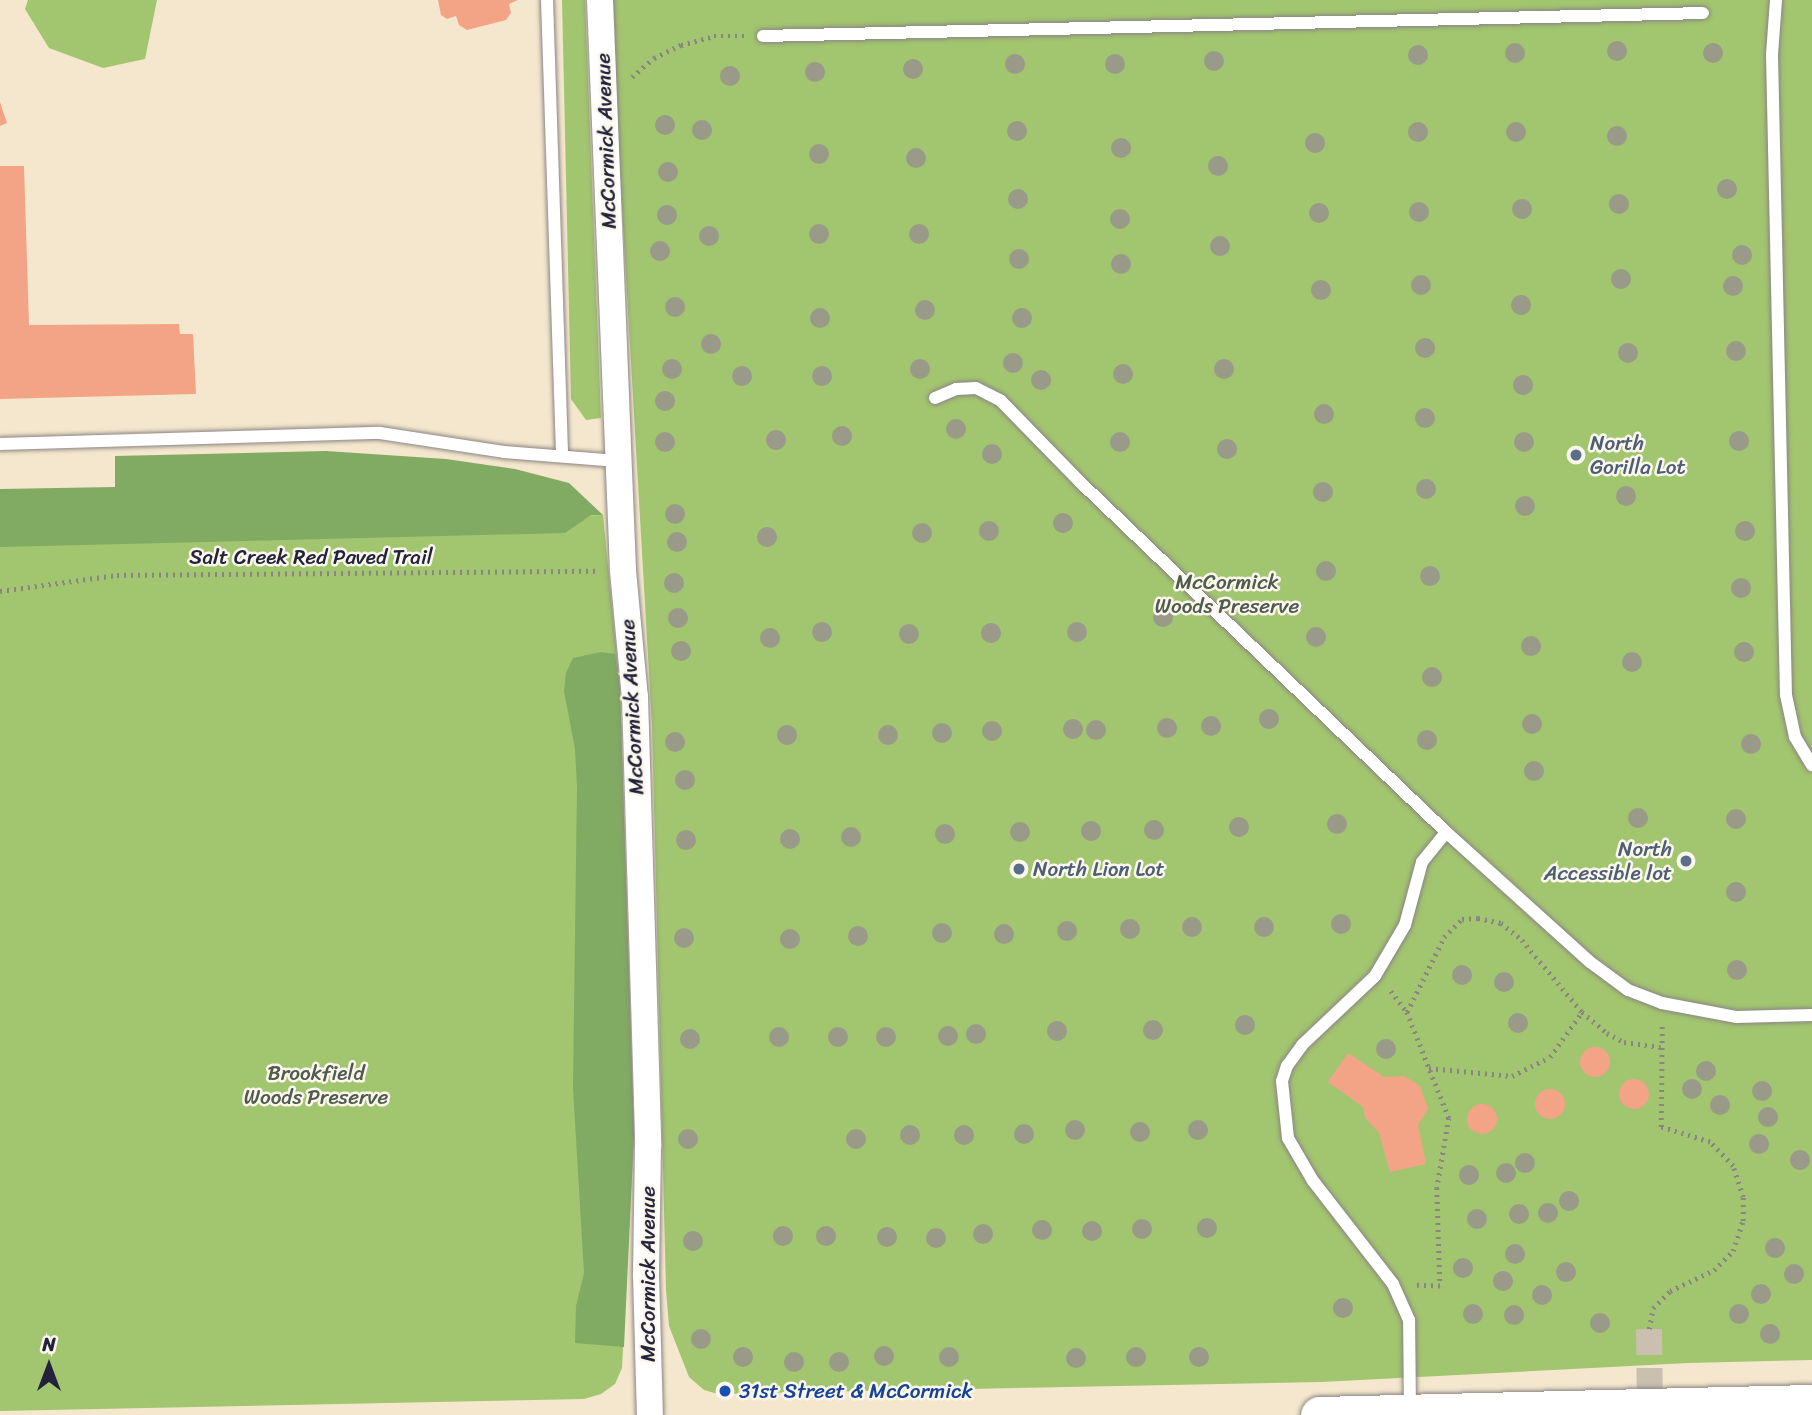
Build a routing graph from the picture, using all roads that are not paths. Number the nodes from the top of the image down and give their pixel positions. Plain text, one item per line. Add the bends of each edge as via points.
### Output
1 (547, 0) edge
2 (600, 0) edge
3 (1776, 0) edge
4 (1703, 13) dead end
5 (763, 36) road end
6 (935, 398) dead end
7 (0, 444) edge
8 (562, 456) junction
9 (618, 461) junction
10 (1812, 765) edge
11 (1446, 832) junction
12 (1812, 1015) edge
13 (1812, 1403) edge
14 (1410, 1413) junction
15 (650, 1415) edge
16 (1319, 1415) edge

1 - 8 lane
2 - 9 street, McCormick Avenue
3 - 10 lane via 1772,55 1785,673 1788,714
4 - 5 lane
6 - 11 lane via 956,389 976,388 1001,401
7 - 8 lane via 380,433
8 - 9 lane
9 - 15 street, McCormick Avenue via 635,711 648,1146
11 - 12 lane via 1590,962 1628,990 1662,1003 1735,1017
11 - 14 lane via 1422,862 1405,925 1375,976 1302,1045 1282,1081 1288,1138 1313,1181 1393,1284 1409,1320
13 - 14 main road
14 - 16 main road

